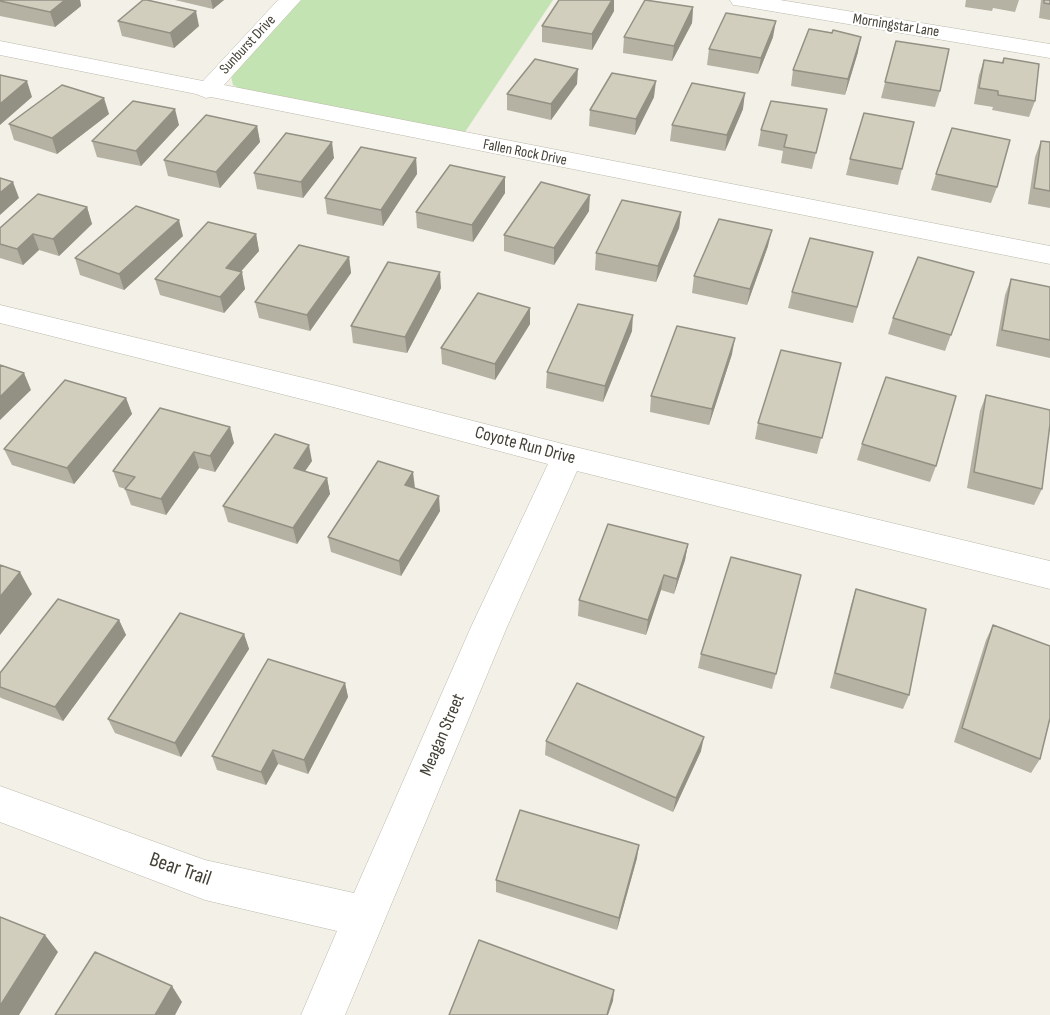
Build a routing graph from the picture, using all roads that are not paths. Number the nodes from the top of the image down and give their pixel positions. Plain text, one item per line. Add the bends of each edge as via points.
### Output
1 (290, 0) edge
2 (741, 0) edge
3 (0, 48) edge
4 (1050, 51) edge
5 (206, 91) junction
6 (1050, 255) edge
7 (0, 314) edge
8 (567, 457) junction
9 (1050, 575) edge
10 (0, 804) edge
11 (366, 916) junction
12 (323, 1015) edge

1 - 5 street, Sunburst Drive
2 - 4 street, Morningstar Lane
3 - 5 street, Fallen Rock Drive
5 - 6 street, Fallen Rock Drive
7 - 8 street, Coyote Run Drive
8 - 9 street, Coyote Run Drive
8 - 11 street, Meagan Street via 489,627
10 - 11 street, Bear Trail via 205,880
11 - 12 street, Meagan Street

